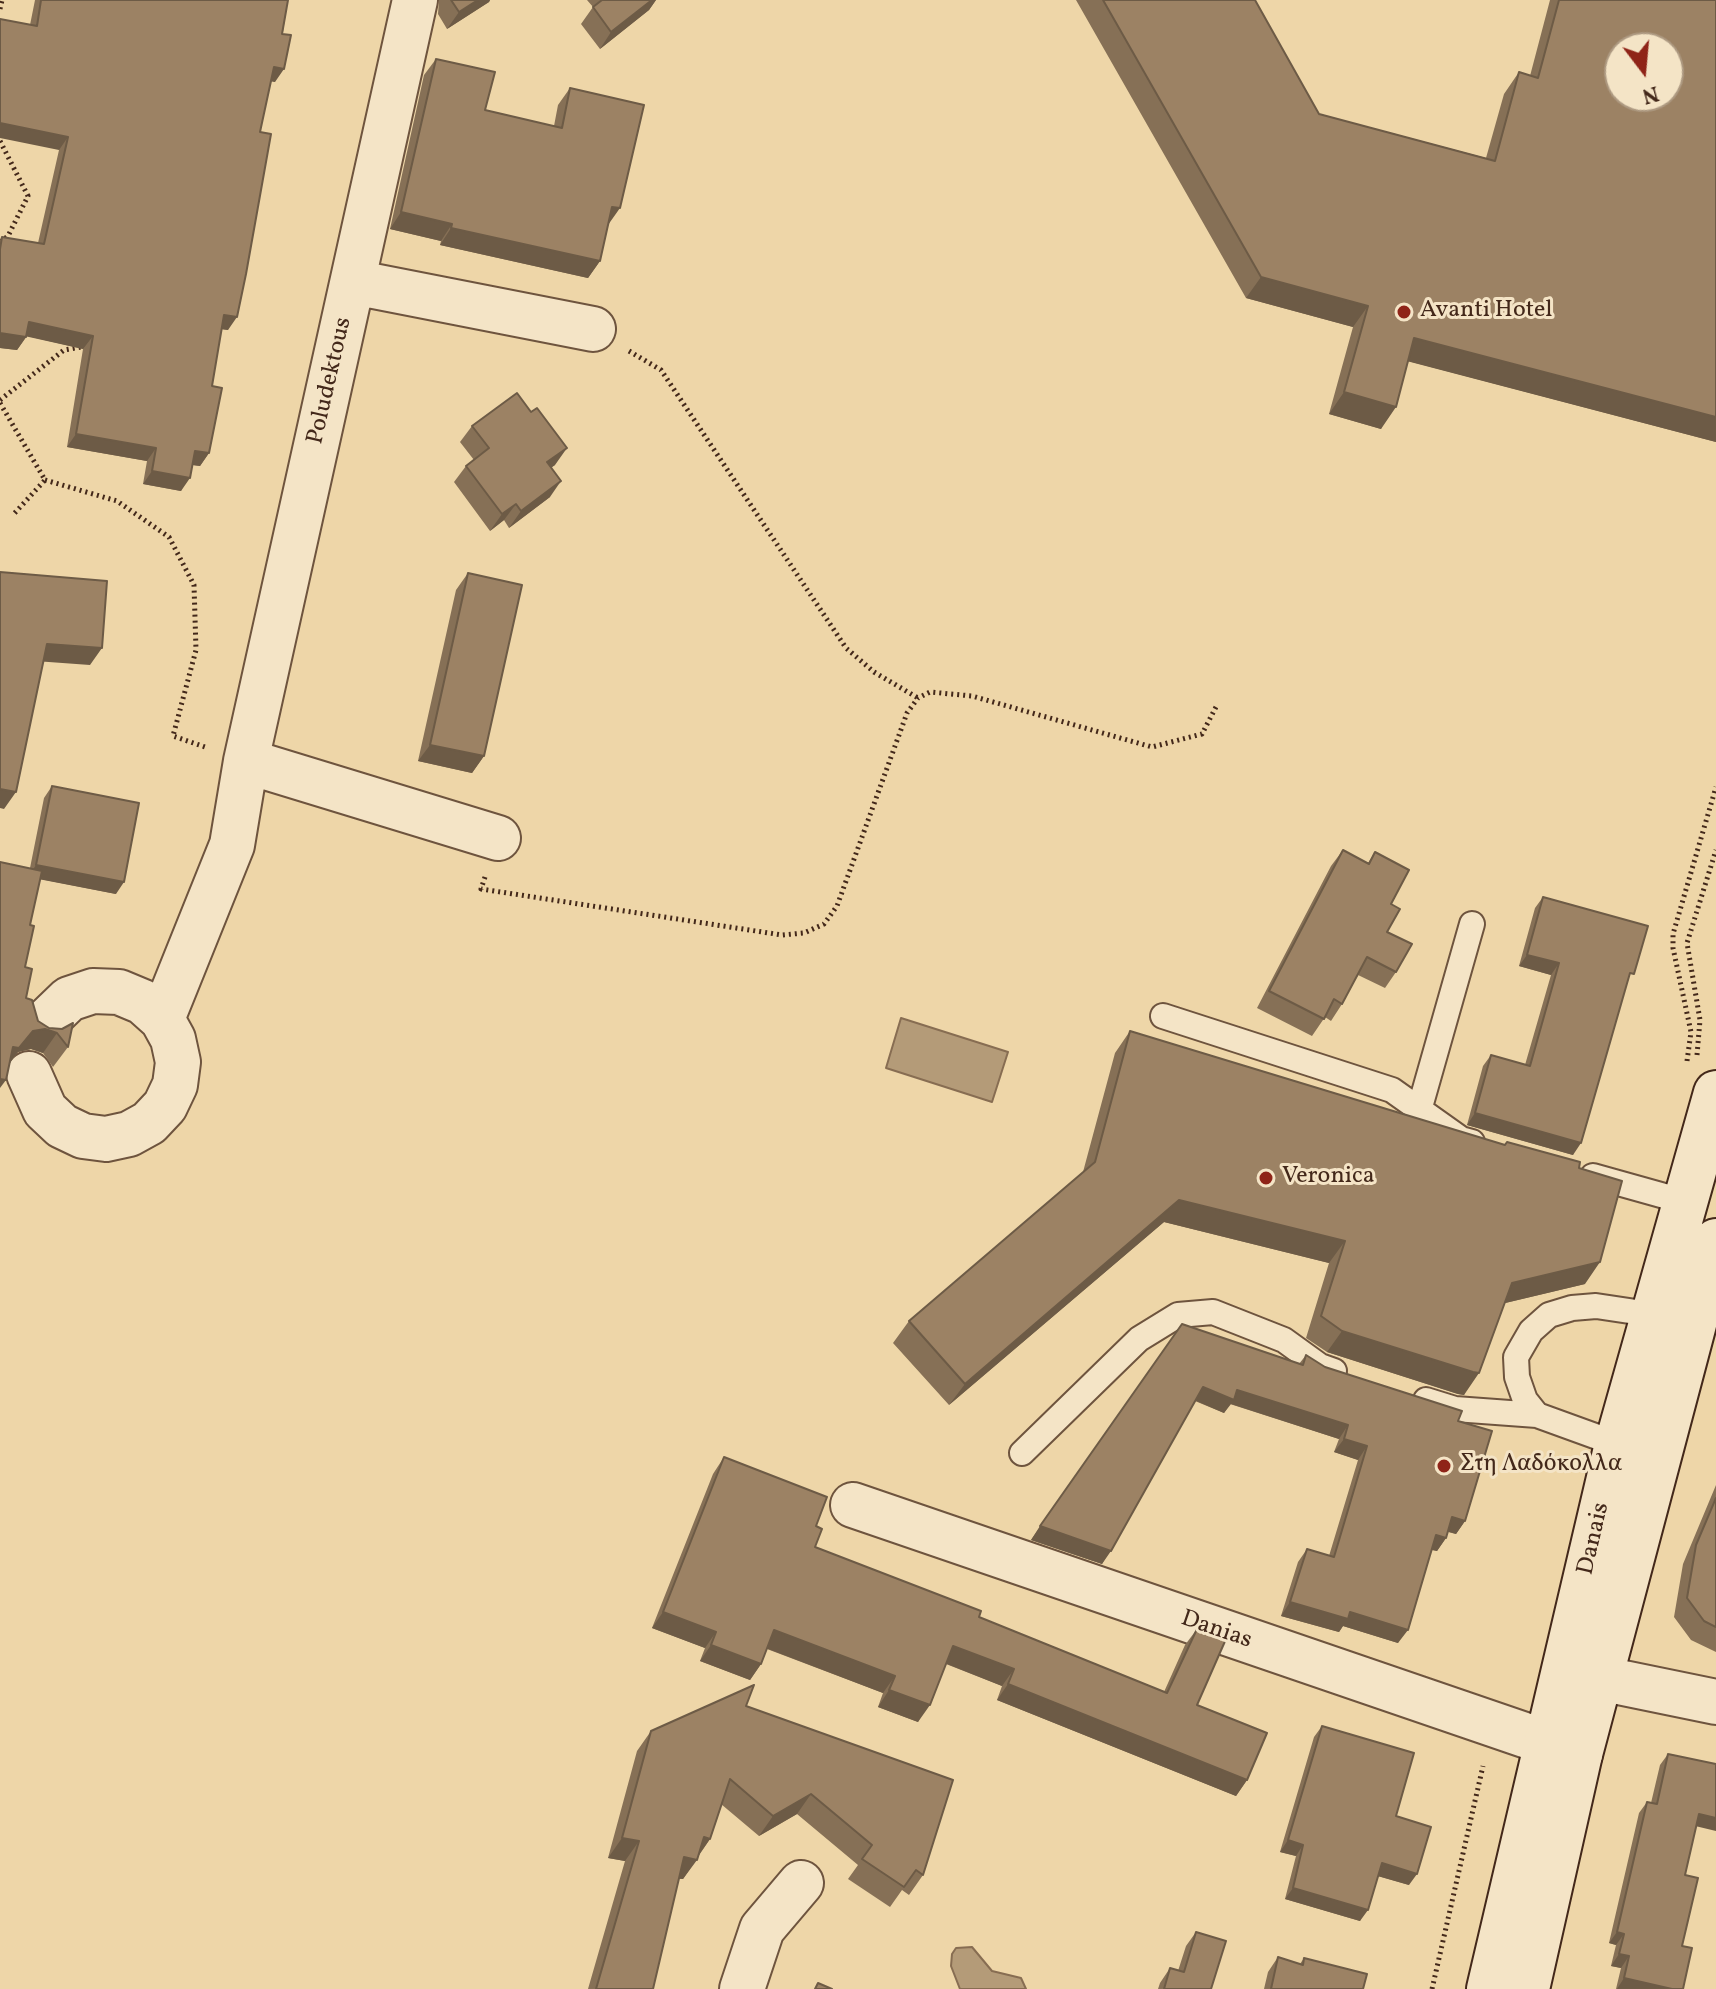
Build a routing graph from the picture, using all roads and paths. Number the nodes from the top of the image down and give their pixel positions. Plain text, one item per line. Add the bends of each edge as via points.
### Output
1 (2, 0) edge
2 (415, 0) edge
3 (0, 9) edge
4 (0, 141) edge
5 (0, 242) edge
6 (353, 282) junction
7 (593, 329) joint
8 (90, 345) edge
9 (0, 401) edge
10 (45, 480) junction
11 (12, 516) dead end
12 (918, 698) junction
13 (1217, 705) dead end
14 (246, 761) junction
15 (1716, 787) edge
16 (498, 838) joint
17 (1472, 924) dead end
18 (1163, 1016) dead end
19 (162, 1019) junction
20 (42, 1025) edge
21 (29, 1074) edge
22 (1701, 1079) edge
23 (1420, 1107) junction
24 (1489, 1147) edge
25 (1576, 1171) edge
26 (1686, 1202) junction
27 (1716, 1241) edge
28 (1656, 1315) junction
29 (1350, 1376) edge
30 (1410, 1395) edge
31 (1537, 1415) junction
32 (1617, 1444) junction
33 (1022, 1453) dead end
34 (853, 1505) dead end
35 (1583, 1675) junction
36 (1716, 1702) edge
37 (1493, 1726) junction
38 (1562, 1748) junction
39 (801, 1883) dead end
40 (742, 1989) edge
41 (1432, 1989) edge
42 (1489, 1989) edge
43 (1527, 1989) edge

1 - 3 path
2 - 6 street, Poludektous
4 - 5 path via 28,196
6 - 7 street
6 - 14 street, Poludektous
7 - 12 path via 661,370 846,648
8 - 9 path via 64,350
9 - 10 path
10 - 11 path
10 - 14 path via 117,501 169,537 194,585 196,650 173,736
12 - 13 path via 930,692 972,696 1152,747 1202,734
12 - 16 path via 907,713 837,906 824,924 804,933 782,935 481,889
14 - 16 street
14 - 19 street, Poludektous via 232,845
15 - 22 path via 1673,934
17 - 23 lane
18 - 23 lane via 1392,1090
19 - 20 street via 143,1002 119,992 93,991 69,999
19 - 21 street via 178,1062 175,1085 157,1115 129,1134 106,1139 62,1126 45,1110
22 - 26 street, Danais
23 - 24 lane via 1461,1139
25 - 26 lane
26 - 28 street, Danais
27 - 35 street, Danais
28 - 31 lane via 1596,1306 1549,1315 1531,1331 1516,1357 1525,1400
28 - 32 street, Danais
29 - 33 lane via 1320,1366 1284,1340 1213,1312 1178,1315 1139,1339
30 - 31 lane via 1455,1409
31 - 32 lane
32 - 35 street, Danais
34 - 37 street, Danias
35 - 36 street
35 - 38 street, Danais
37 - 38 street, Danias
37 - 41 path
38 - 42 street, Danais
38 - 43 street, Danais
39 - 40 street via 762,1929

